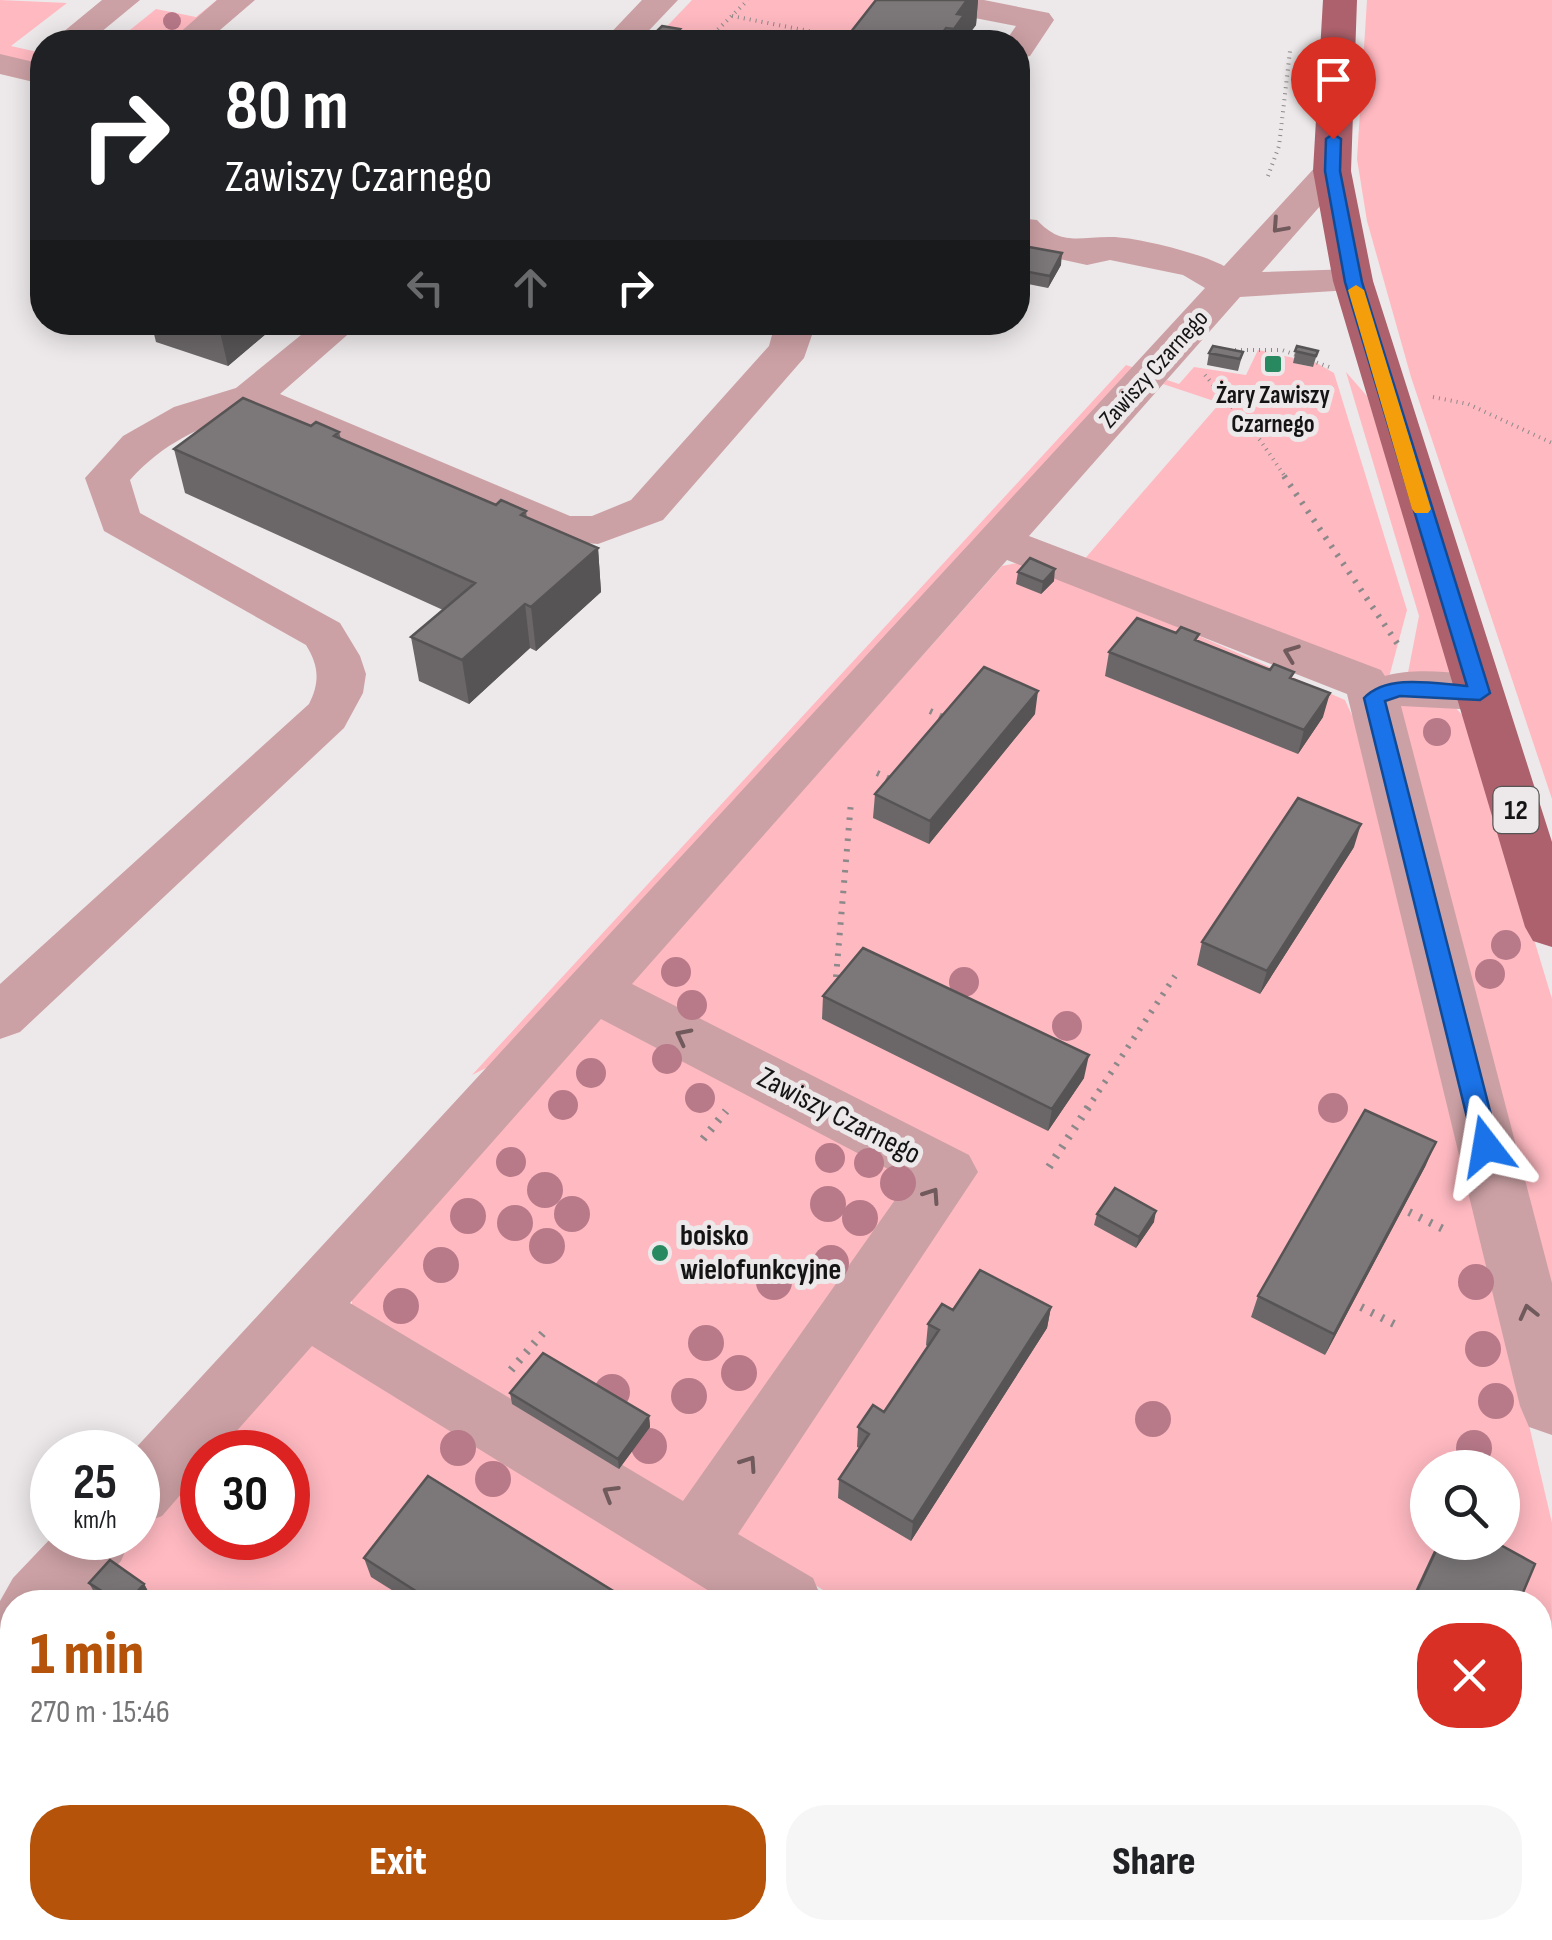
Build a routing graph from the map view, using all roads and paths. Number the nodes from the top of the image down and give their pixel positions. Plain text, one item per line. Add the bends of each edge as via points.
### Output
1 (123, 0) edge
2 (238, 0) edge
3 (661, 0) edge
4 (748, 0) edge
5 (930, 0) edge
6 (1340, 0) edge
7 (732, 16) junction
8 (84, 30) edge
9 (201, 30) edge
10 (631, 30) edge
11 (717, 30) edge
12 (804, 30) edge
13 (1030, 31) edge
14 (1292, 38) dead end
15 (0, 64) edge
16 (30, 71) edge
17 (1332, 171) junction
18 (1274, 231) junction
19 (1030, 237) edge
20 (1354, 282) junction
21 (1229, 285) junction
22 (326, 335) edge
23 (792, 335) edge
24 (1216, 351) edge
25 (1204, 373) dead end
26 (1340, 377) dead end
27 (1383, 388) junction
28 (251, 397) junction
29 (1552, 443) edge
30 (998, 540) junction
31 (1407, 640) dead end
32 (1480, 693) junction
33 (1374, 698) junction
34 (930, 712) dead end
35 (950, 720) edge
36 (877, 772) dead end
37 (898, 783) edge
38 (852, 802) dead end
39 (1552, 928) edge
40 (1175, 976) dead end
41 (836, 977) edge
42 (596, 991) junction
43 (0, 1016) edge
44 (1049, 1167) dead end
45 (1409, 1212) edge
46 (1443, 1229) dead end
47 (1361, 1307) edge
48 (308, 1310) junction
49 (1396, 1325) dead end
50 (1552, 1406) edge
51 (160, 1470) edge
52 (694, 1543) junction
53 (76, 1560) edge
54 (48, 1590) edge
55 (769, 1590) edge

1 - 8 street
2 - 9 street
3 - 10 street
4 - 7 path
5 - 13 street via 1037,20
6 - 17 main road, 12
7 - 11 path
7 - 12 path
14 - 18 path via 1279,146 1257,212
15 - 16 street
17 -> 18 street, Zawiszy Czarnego
17 - 20 main road, 12
18 - 21 street, Zawiszy Czarnego
19 - 21 street via 1087,253 1110,248 1195,266
20 - 21 street, Zawiszy Czarnego
20 - 27 main road, 12
21 - 30 street, Zawiszy Czarnego
22 - 28 street
23 - 28 street via 790,348 646,510 598,530 564,530
24 - 26 path via 1292,352 1318,359
25 - 31 path via 1260,440 1404,653
27 - 29 path via 1468,404
27 - 32 main road, 12
28 - 43 street via 189,416 138,445 107,478 111,492 120,520 324,634 340,659 343,690 327,716
33 -> 30 street via 1364,682
30 - 42 street, Zawiszy Czarnego
32 - 33 street via 1398,689
32 - 39 main road, 12
50 -> 33 street
34 - 35 path
36 - 37 path
38 - 41 path
40 - 44 path
42 - 48 street, Zawiszy Czarnego
52 -> 42 street, Zawiszy Czarnego via 948,1172
45 - 46 path
47 - 49 path
48 - 51 street, Zawiszy Czarnego
52 -> 48 street
52 - 55 street
53 - 54 street

